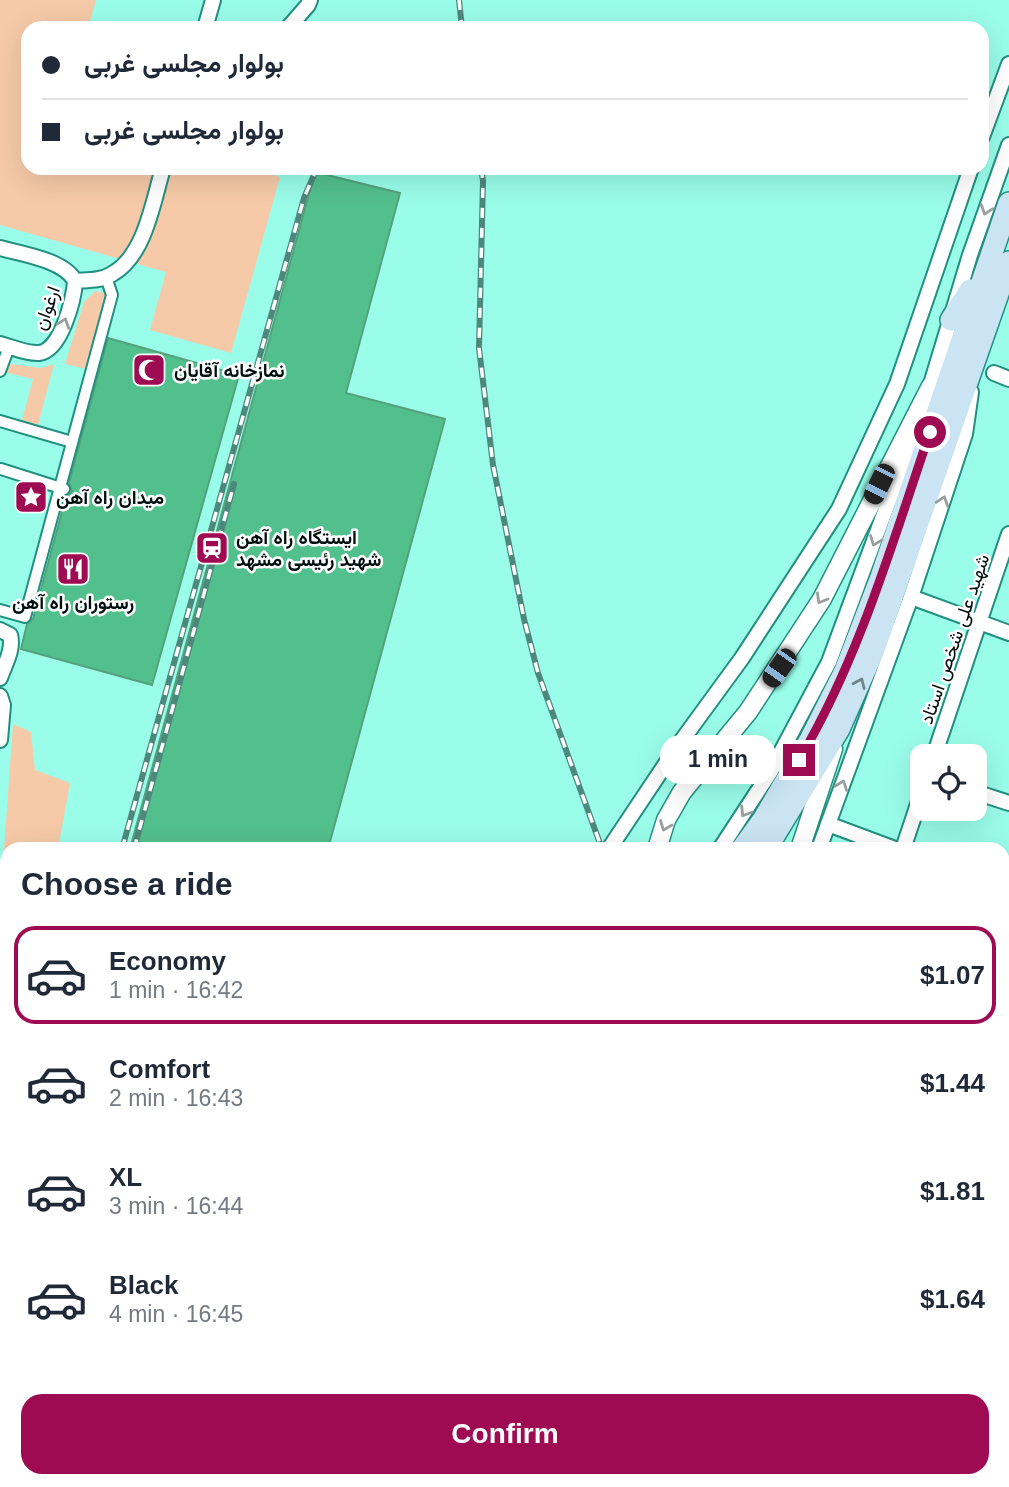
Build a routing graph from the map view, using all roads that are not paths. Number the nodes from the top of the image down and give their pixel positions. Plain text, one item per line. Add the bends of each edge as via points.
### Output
1 (213, 0) edge
2 (310, 0) edge
3 (207, 21) edge
4 (294, 21) edge
5 (1009, 64) edge
6 (989, 118) edge
7 (1009, 145) edge
8 (161, 175) edge
9 (969, 175) edge
10 (1009, 203) edge
11 (0, 248) edge
12 (1000, 258) edge
13 (106, 277) junction
14 (75, 281) junction
15 (951, 320) junction
16 (4, 346) edge
17 (978, 354) junction
18 (0, 371) edge
19 (994, 373) dead end
20 (1009, 379) edge
21 (931, 386) junction
22 (0, 422) edge
23 (72, 442) junction
24 (0, 456) edge
25 (1, 470) edge
26 (62, 488) junction
27 (896, 534) junction
28 (1009, 534) edge
29 (911, 597) junction
30 (0, 610) edge
31 (979, 623) junction
32 (0, 630) edge
33 (1009, 633) edge
34 (0, 678) edge
35 (0, 696) edge
36 (839, 729) junction
37 (0, 740) edge
38 (938, 744) edge
39 (987, 796) edge
40 (1009, 803) edge
41 (912, 821) edge
42 (828, 824) junction
43 (614, 842) edge
44 (659, 842) edge
45 (725, 842) edge
46 (746, 842) edge
47 (770, 842) edge
48 (802, 842) edge
49 (822, 842) edge
50 (876, 842) edge
51 (905, 842) edge

1 - 3 street
2 - 4 street
5 - 6 street
7 -> 15 street
8 - 13 street, ارغوان via 139,248
9 - 43 street via 897,384 839,509
10 - 12 main road
11 - 14 street via 60,265
12 - 15 main road
12 - 17 main road
12 - 27 main road
13 - 14 street, ارغوان
13 - 23 street via 112,295
16 -> 14 street, ارغوان via 41,353 51,349
15 - 21 street
16 - 18 street
29 -> 17 street via 965,434
36 -> 17 main road via 873,652
19 - 20 street
21 - 27 main road
21 -> 44 street via 822,599 748,712 682,792
21 -> 45 street via 828,662 771,771
22 - 23 street
23 - 26 street
24 - 25 street
25 - 26 street
26 - 30 street via 25,617
27 - 46 main road via 845,671 810,740
28 - 31 street, شهید علی شخص استاد
29 - 31 street
42 -> 29 street
31 - 33 street
31 - 38 street, شهید علی شخص استاد
32 - 34 street via 10,635 11,646
35 - 37 street via 4,705
36 - 47 main road
36 - 48 street
39 - 40 street
41 - 51 street
42 - 49 street
42 - 50 street

